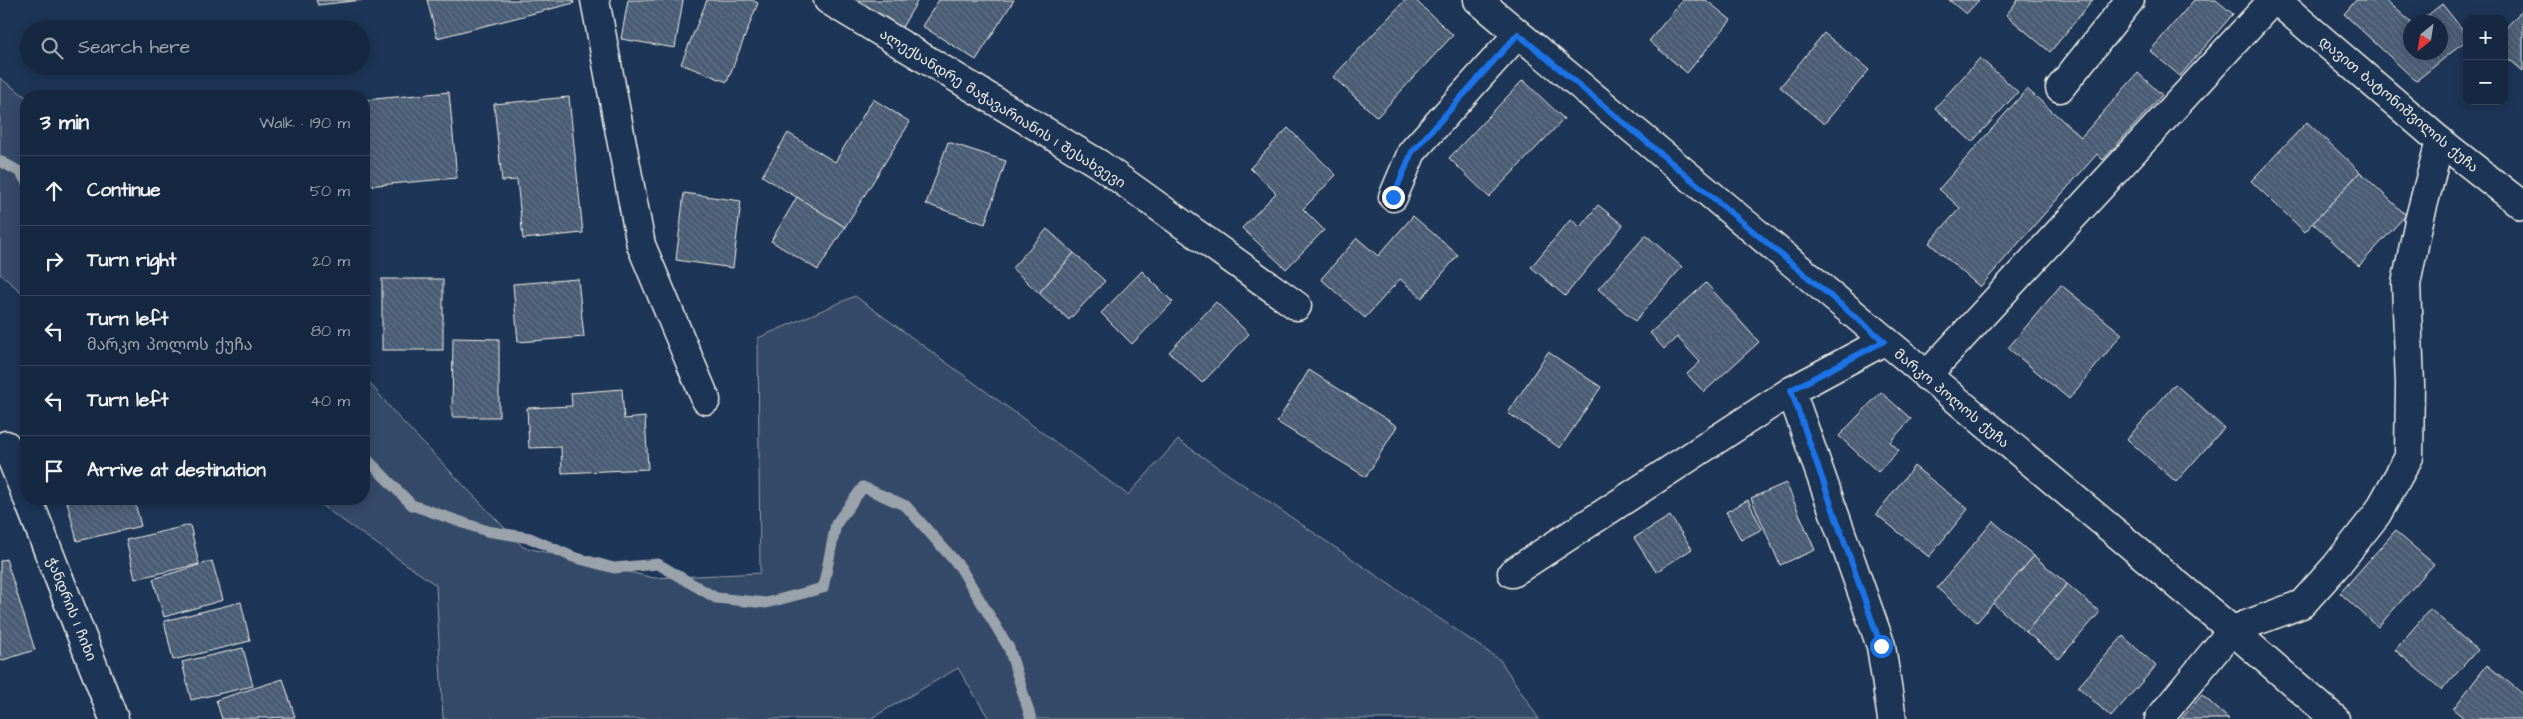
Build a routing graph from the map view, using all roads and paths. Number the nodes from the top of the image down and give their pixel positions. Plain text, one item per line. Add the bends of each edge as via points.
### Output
1 (595, 0) edge
2 (828, 0) edge
3 (1478, 0) edge
4 (2130, 0) edge
5 (2274, 0) edge
6 (1518, 34) junction
7 (2060, 88) dead end
8 (2440, 140) junction
9 (1393, 197) dead end
10 (2523, 206) edge
11 (1297, 306) dead end
12 (1884, 341) junction
13 (1926, 376) junction
14 (1791, 390) junction
15 (706, 400) dead end
16 (6, 445) dead end
17 (20, 480) edge
18 (30, 505) edge
19 (1512, 573) dead end
20 (2232, 630) junction
21 (114, 719) edge
22 (1892, 719) edge
23 (2159, 719) edge
24 (2335, 719) edge

1 - 15 street via 641,245
2 - 11 street, ალექსანდრე მაჭავარიანის I შესახვევი via 1099,164
3 - 6 street, მარკო პოლოს ქუჩა
4 - 7 street
5 - 8 street, დავით ბატონიშვილის ქუჩა
5 - 13 street
6 - 9 street via 1412,152
6 - 12 street, მარკო პოლოს ქუჩა
8 - 10 street, დავით ბატონიშვილის ქუჩა
8 - 20 street via 2418,221 2406,284 2410,457 2377,514 2302,604
12 - 13 street, მარკო პოლოს ქუჩა
12 - 14 street
13 - 20 street, მარკო პოლოს ქუჩა
14 - 19 street
14 - 22 street via 1881,646
16 - 17 street
18 - 21 street, ჭანდრის I ჩიხი
20 - 23 street
20 - 24 street, მარკო პოლოს ქუჩა

